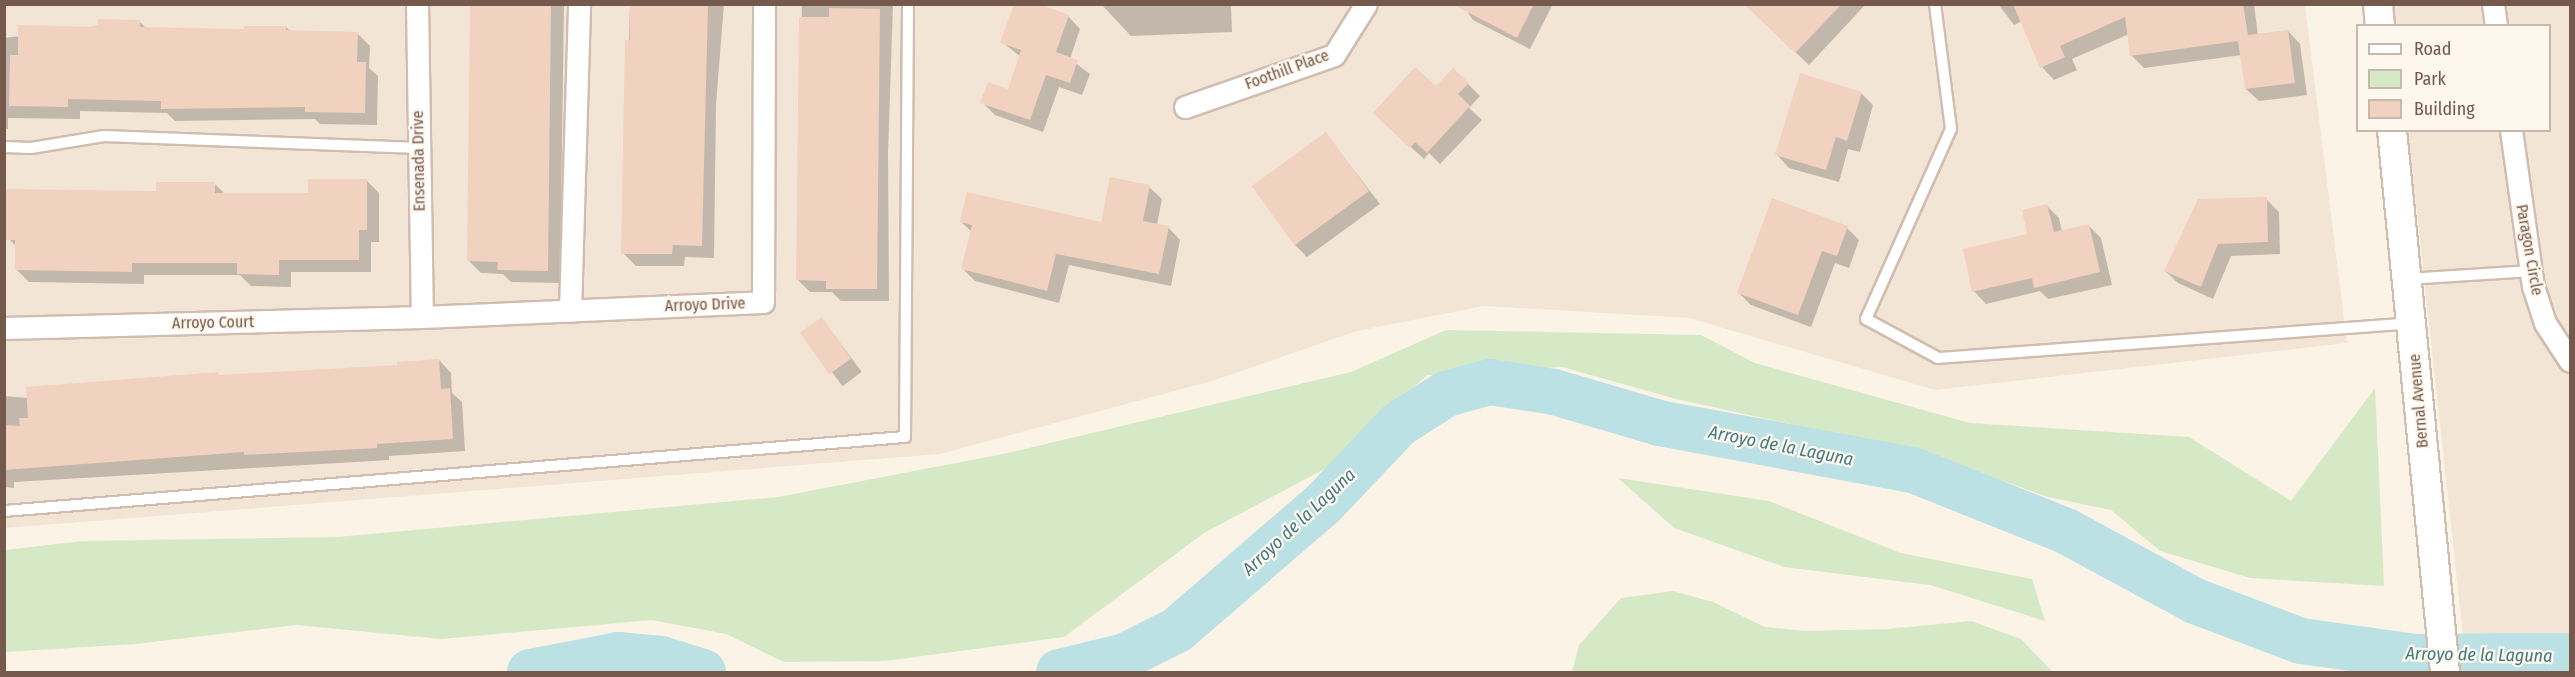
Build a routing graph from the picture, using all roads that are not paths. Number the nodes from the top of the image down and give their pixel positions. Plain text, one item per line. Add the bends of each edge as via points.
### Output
1 (417, 4) edge
2 (579, 4) edge
3 (764, 4) edge
4 (908, 4) edge
5 (1366, 4) edge
6 (1935, 4) edge
7 (2378, 4) edge
8 (2493, 4) edge
9 (2380, 24) edge
10 (2496, 24) edge
11 (1185, 107) dead end
12 (2392, 132) edge
13 (2511, 132) edge
14 (4, 147) edge
15 (419, 147) junction
16 (2531, 271) junction
17 (2408, 279) junction
18 (570, 311) junction
19 (422, 317) junction
20 (2413, 323) junction
21 (4, 328) edge
22 (2571, 361) edge
23 (4, 511) edge
24 (2445, 672) edge

1 - 15 street, Ensenada Drive
2 - 18 street
3 - 18 street, Arroyo Drive via 763,302
4 - 23 lane via 905,437
5 - 11 street, Foothill Place via 1334,55
6 - 20 lane via 1950,129 1866,319 1938,358
7 - 9 main road
8 - 10 street
12 - 17 main road, Bernal Avenue
13 - 16 street, Paragon Circle
14 - 15 lane via 32,148 104,136
15 - 19 street, Ensenada Drive
16 - 17 lane
16 - 22 street, Paragon Circle via 2545,323
17 - 20 main road, Bernal Avenue
18 - 19 street, Arroyo Drive
19 - 21 street, Arroyo Court
20 - 24 main road, Bernal Avenue via 2432,573

